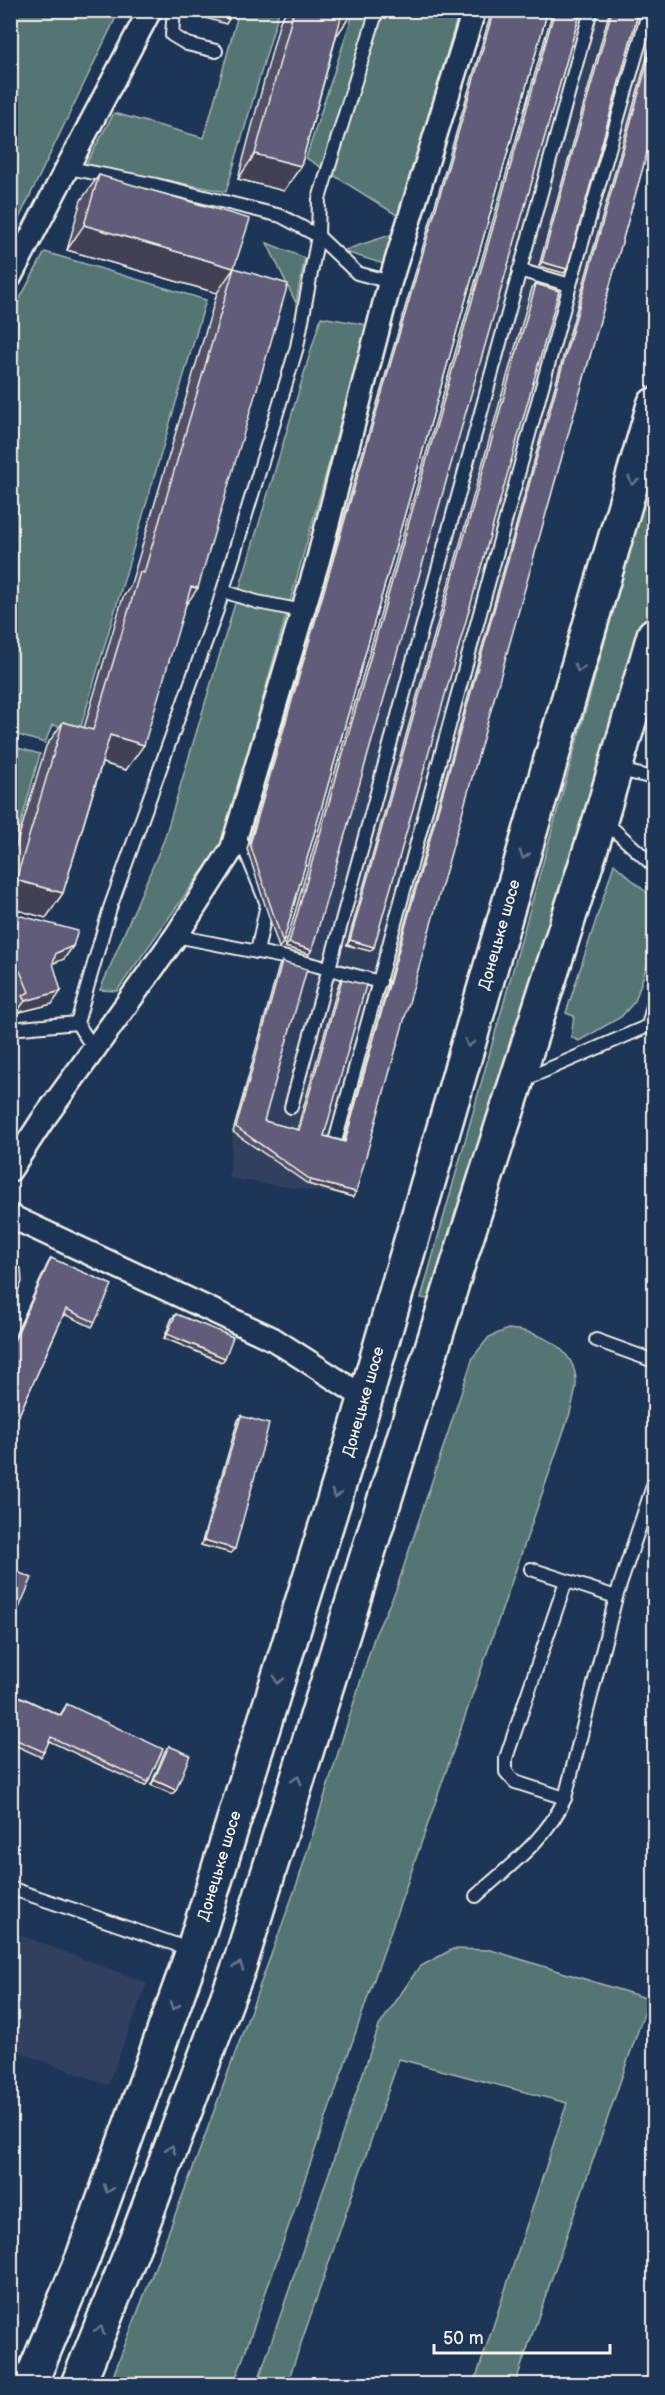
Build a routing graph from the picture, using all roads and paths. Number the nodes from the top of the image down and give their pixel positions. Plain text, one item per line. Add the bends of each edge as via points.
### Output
1 (150, 10) edge
2 (174, 10) edge
3 (376, 10) edge
4 (474, 10) edge
5 (591, 10) edge
6 (649, 10) edge
7 (216, 51) dead end
8 (69, 168) junction
9 (318, 236) junction
10 (519, 270) junction
11 (10, 277) edge
12 (390, 282) junction
13 (570, 285) junction
14 (654, 405) edge
15 (223, 591) junction
16 (303, 611) junction
17 (654, 635) edge
18 (646, 692) edge
19 (615, 769) junction
20 (654, 778) edge
21 (601, 818) junction
22 (237, 831) junction
23 (654, 866) edge
24 (176, 936) junction
25 (258, 952) junction
26 (330, 970) junction
27 (380, 982) junction
28 (654, 1002) edge
29 (76, 1023) junction
30 (10, 1029) edge
31 (94, 1049) junction
32 (515, 1084) junction
33 (291, 1107) dead end
34 (336, 1138) edge
35 (10, 1170) edge
36 (10, 1216) edge
37 (596, 1340) dead end
38 (654, 1361) edge
39 (365, 1398) junction
40 (654, 1483) edge
41 (531, 1569) dead end
42 (566, 1581) junction
43 (616, 1597) junction
44 (565, 1798) junction
45 (10, 1888) edge
46 (476, 1896) dead end
47 (193, 1951) junction
48 (30, 2385) edge
49 (78, 2385) edge

1 - 8 street
2 - 7 lane via 172,35 187,44
3 - 9 lane via 319,199
4 - 12 street
5 - 10 lane
6 - 13 lane
8 - 9 lane via 281,216
8 - 11 street
9 - 12 lane via 357,273
9 - 15 lane via 297,347
10 - 13 lane
10 - 26 lane
12 - 16 street
13 - 27 lane
14 -> 39 highway, Донецьке шосе
15 - 16 lane
15 - 29 lane via 110,908
16 - 22 street
17 - 18 highway
18 - 19 highway
19 - 20 lane
19 - 21 highway
21 - 23 lane
21 - 32 highway
22 - 24 street via 232,849
22 - 25 lane via 267,904
24 - 25 lane
24 - 31 street
25 - 26 lane
26 - 27 lane
26 - 33 lane
27 - 34 lane
28 - 32 lane via 648,1026
29 - 30 lane
29 - 31 lane
31 - 35 street
49 -> 32 highway via 239,1967
36 - 39 street via 273,1339
37 - 38 lane
39 -> 47 highway, Донецьке шосе
40 - 43 lane
41 - 42 lane
42 - 43 lane
42 - 44 lane via 506,1758 506,1772 515,1782
43 - 44 lane
44 - 46 lane via 542,1834
45 - 47 lane
47 -> 48 highway, Донецьке шосе via 83,2257

